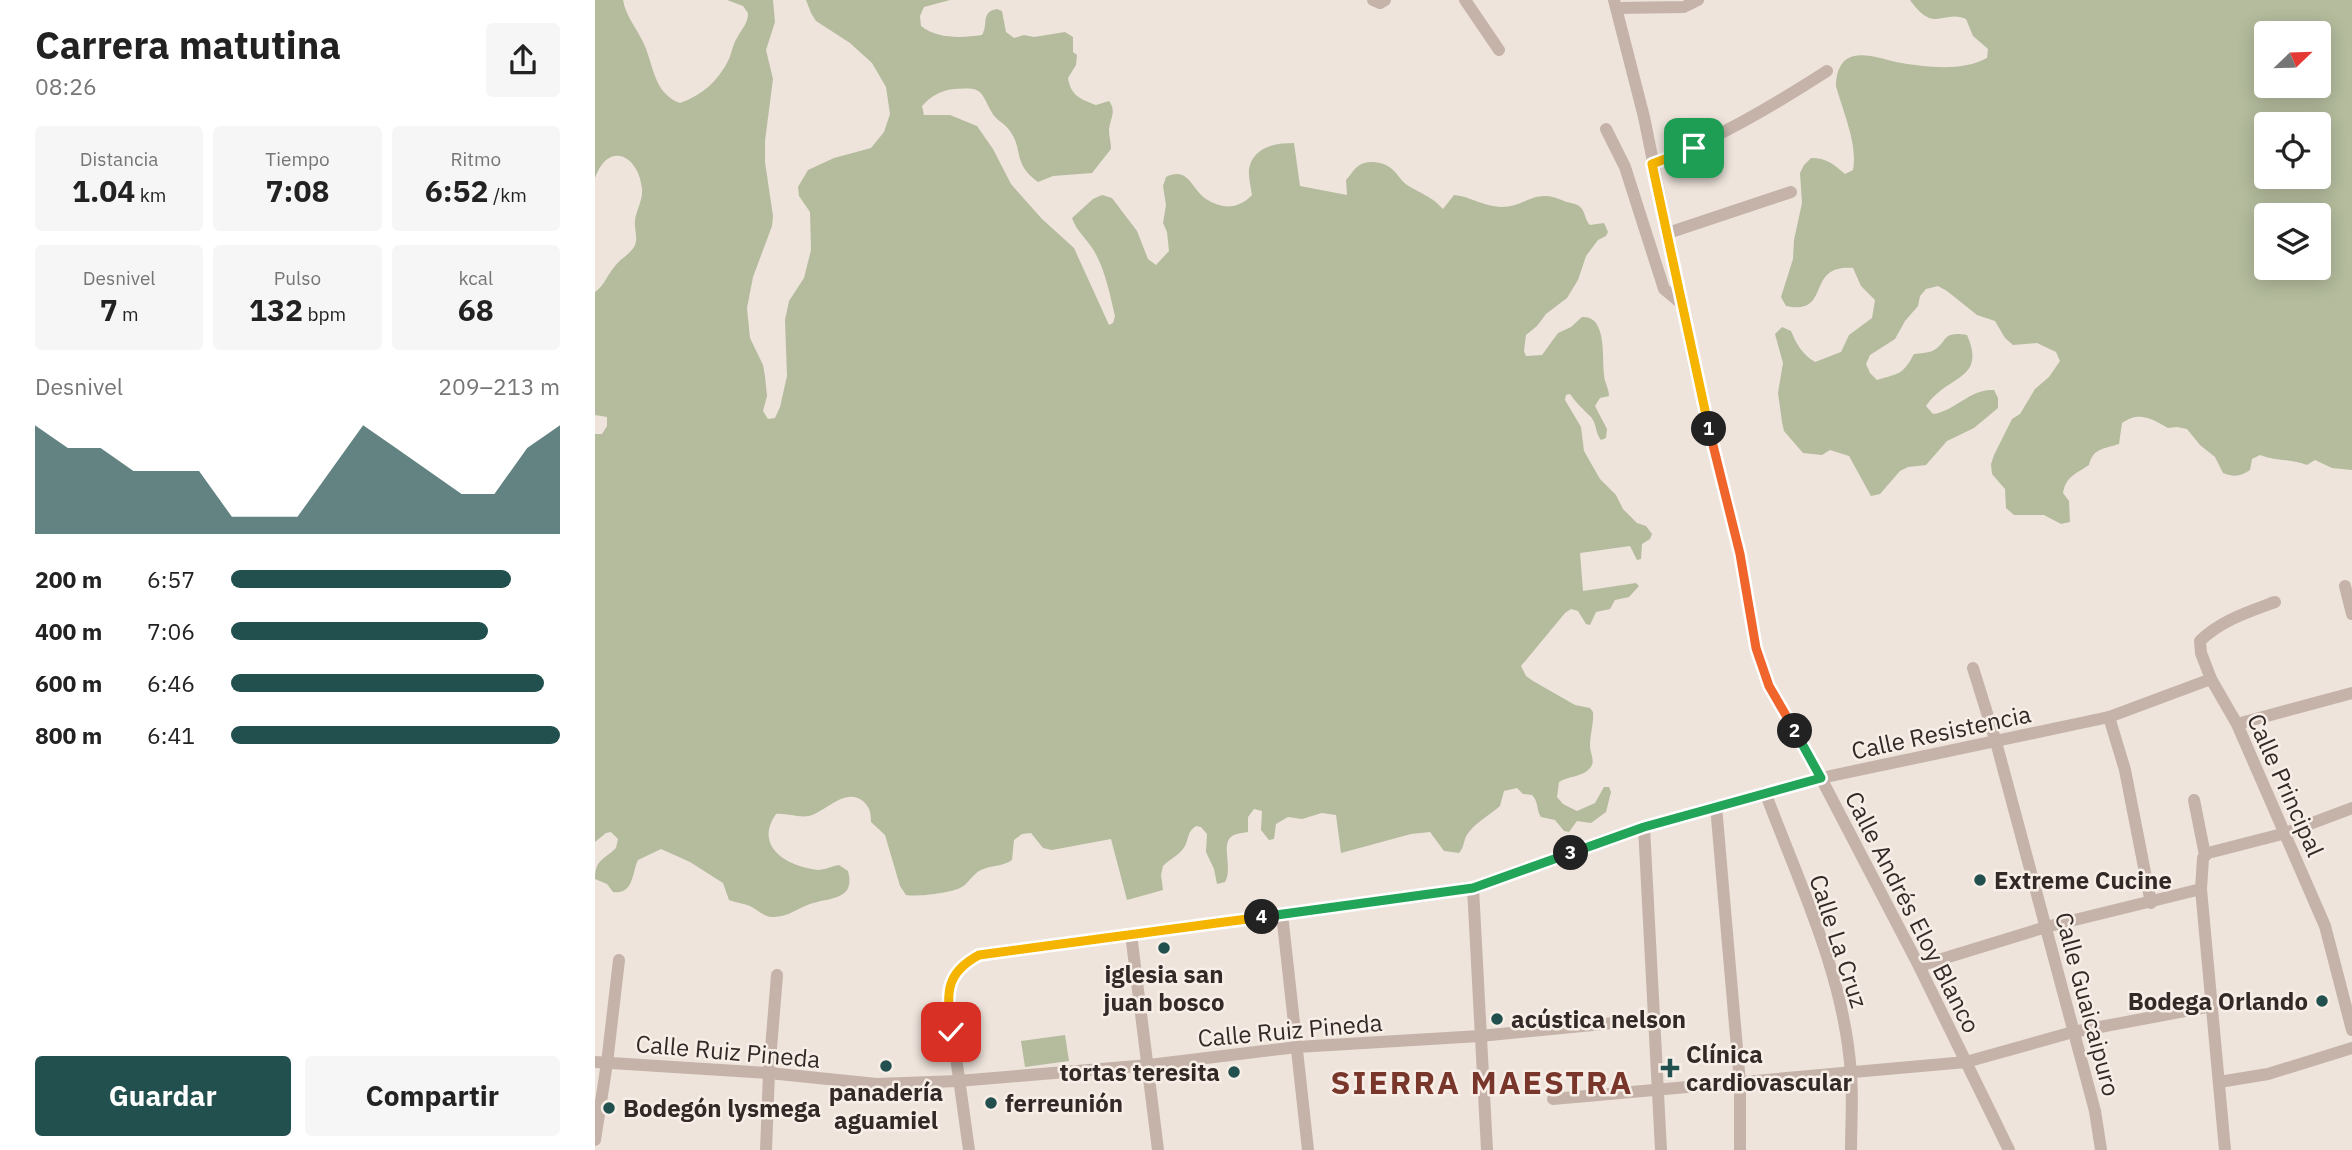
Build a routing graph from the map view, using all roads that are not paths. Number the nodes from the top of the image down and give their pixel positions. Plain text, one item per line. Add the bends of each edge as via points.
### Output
1 (1373, 0) edge
2 (1385, 0) edge
3 (1465, 0) edge
4 (1698, 0) edge
5 (1616, 4) edge
6 (1499, 50) dead end
7 (1827, 71) dead end
8 (1606, 129) dead end
9 (1652, 164) junction
10 (1791, 192) dead end
11 (1668, 233) junction
12 (1682, 304) junction
13 (2345, 586) dead end
14 (2274, 602) dead end
15 (2352, 614) edge
16 (1973, 668) dead end
17 (2211, 679) junction
18 (2352, 694) edge
19 (2109, 717) junction
20 (2237, 724) junction
21 (1996, 742) junction
22 (1821, 778) junction
23 (1765, 792) junction
24 (2194, 800) dead end
25 (1716, 806) junction
26 (2352, 808) edge
27 (1644, 827) junction
28 (2286, 832) junction
29 (2205, 855) junction
30 (1473, 888) junction
31 (2201, 889) junction
32 (2151, 902) junction
33 (1282, 914) junction
34 (2046, 927) junction
35 (1131, 934) junction
36 (619, 960) dead end
37 (1919, 965) junction
38 (777, 975) dead end
39 (2212, 1006) junction
40 (1654, 1019) junction
41 (2352, 1030) edge
42 (2073, 1032) junction
43 (1480, 1036) junction
44 (1297, 1047) junction
45 (2352, 1048) edge
46 (1966, 1062) junction
47 (601, 1063) edge
48 (1149, 1065) junction
49 (769, 1073) junction
50 (1851, 1074) junction
51 (958, 1081) junction
52 (2219, 1082) junction
53 (1739, 1083) junction
54 (1657, 1090) junction
55 (1553, 1099) dead end
56 (595, 1140) edge
57 (766, 1150) edge
58 (969, 1150) edge
59 (1158, 1150) edge
60 (1308, 1150) edge
61 (1487, 1150) edge
62 (1661, 1150) edge
63 (1740, 1150) edge
64 (1851, 1150) edge
65 (2009, 1150) edge
66 (2101, 1150) edge
67 (2225, 1150) edge

1 - 2 street
3 - 6 street
4 - 5 street via 1684,6
5 - 9 street, Calle Andrés Eloy Blanco
7 - 9 street via 1734,127
8 - 12 street via 1625,167 1664,289
9 - 11 street, Calle Andrés Eloy Blanco
10 - 11 street
11 - 12 street, Calle Andrés Eloy Blanco
12 - 22 street, Calle Andrés Eloy Blanco via 1740,554 1756,648 1769,686
13 - 15 street
14 - 17 street, Calle Principal via 2241,614 2200,641
16 - 21 street, Calle Guaicaipuro
17 - 19 street, Calle Resistencia
17 - 20 street, Calle Principal
18 - 20 street
19 - 21 street, Calle Resistencia
19 - 32 street via 2125,770
20 - 28 street, Calle Principal
21 - 22 street, Calle Resistencia
21 - 34 street, Calle Guaicaipuro
22 - 23 street, Calle Resistencia
22 - 37 street, Calle Andrés Eloy Blanco
23 - 25 street, Calle Resistencia
23 - 50 street, Calle La Cruz via 1829,962
24 - 29 street
25 - 27 street, Calle Resistencia
25 - 53 street
26 - 28 street
27 - 30 street, Calle Resistencia
27 - 40 street
28 - 29 street
28 - 41 street, Calle Principal via 2325,926
29 - 31 street
30 - 33 street, Calle Resistencia
30 - 43 street
31 - 32 street
31 - 39 street
32 - 34 street
33 - 35 street, Calle Resistencia
33 - 44 street
34 - 37 street
34 - 42 street, Calle Guaicaipuro
35 - 48 street
35 - 51 street, Calle Resistencia via 995,952 962,964 953,977 948,1000
36 - 47 street
37 - 46 street, Calle Andrés Eloy Blanco
38 - 49 street
39 - 42 street
39 - 52 street
40 - 43 street, Calle Ruiz Pineda
40 - 54 street
42 - 46 street
42 - 66 street, Calle Guaicaipuro
43 - 44 street, Calle Ruiz Pineda
43 - 61 street
44 - 48 street, Calle Ruiz Pineda
44 - 60 street
45 - 52 street via 2268,1074
46 - 50 street
46 - 65 street, Calle Andrés Eloy Blanco
47 - 49 street, Calle Ruiz Pineda
47 - 56 street
48 - 51 street, Calle Ruiz Pineda
48 - 59 street
49 - 51 street, Calle Ruiz Pineda via 877,1084
49 - 57 street
50 - 53 street
50 - 64 street, Calle La Cruz
51 - 58 street, Calle Resistencia
52 - 67 street
53 - 54 street
53 - 63 street
54 - 55 street
54 - 62 street

